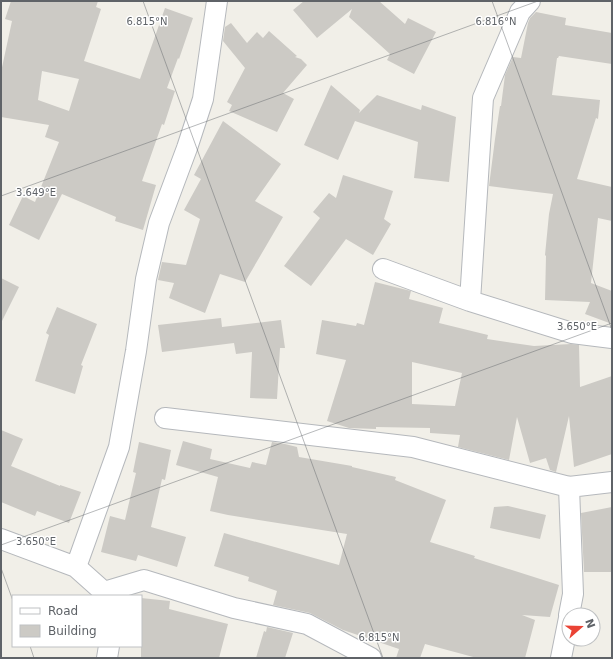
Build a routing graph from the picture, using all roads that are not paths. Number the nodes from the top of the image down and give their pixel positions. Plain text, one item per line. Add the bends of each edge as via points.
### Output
1 (217, 1) edge
2 (530, 1) edge
3 (383, 269) dead end
4 (470, 301) junction
5 (612, 338) edge
6 (165, 418) dead end
7 (612, 482) edge
8 (569, 487) junction
9 (1, 539) edge
10 (76, 566) junction
11 (105, 594) edge
12 (571, 607) edge
13 (109, 647) edge
14 (563, 647) edge
15 (107, 658) edge
16 (371, 658) edge
17 (561, 658) edge

1 - 10 street via 203,99 159,223 146,279 119,447
2 - 4 street via 520,12 483,98
3 - 4 street
4 - 5 street via 572,333
6 - 8 street via 413,447
7 - 8 street
8 - 12 street via 573,594
9 - 10 street
10 - 11 street
11 - 16 street via 144,580 234,608 306,624
13 - 15 street
14 - 17 street

